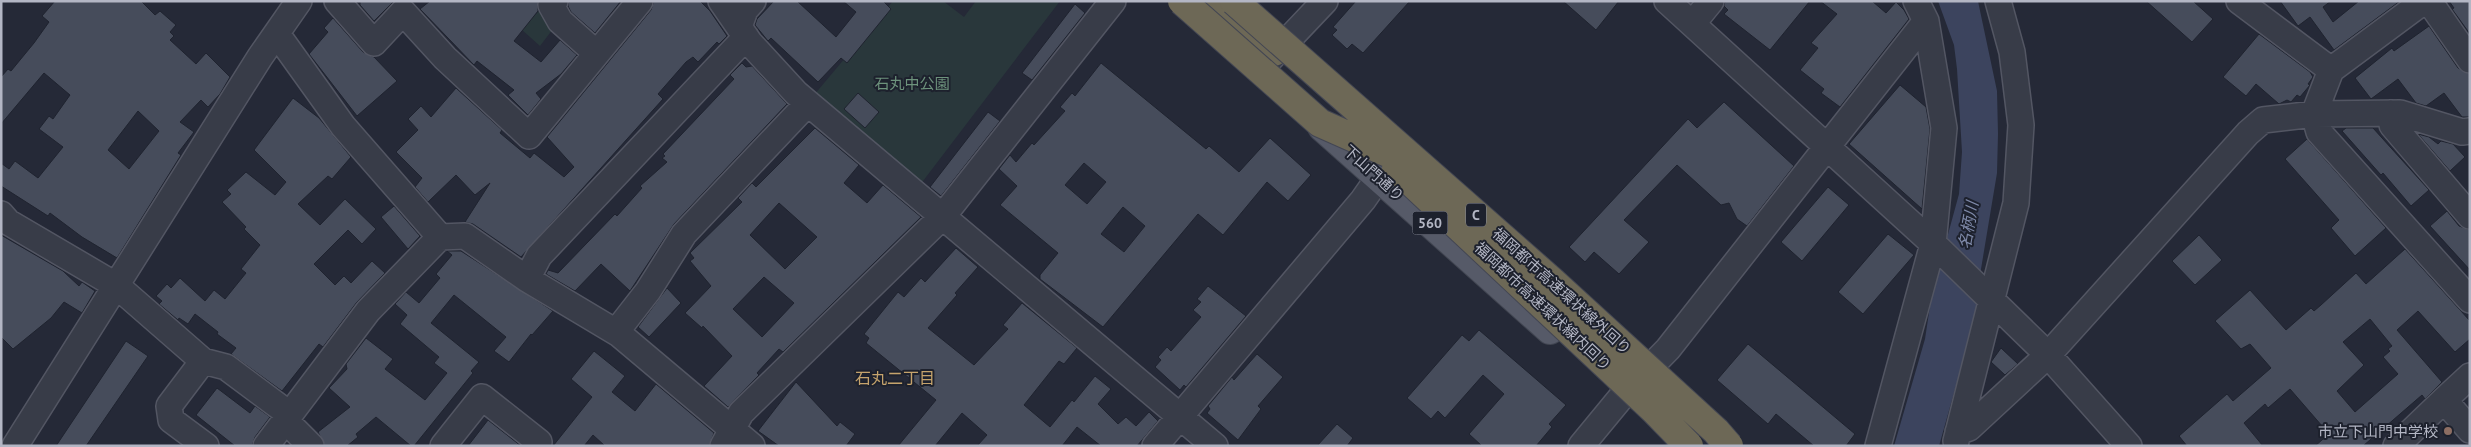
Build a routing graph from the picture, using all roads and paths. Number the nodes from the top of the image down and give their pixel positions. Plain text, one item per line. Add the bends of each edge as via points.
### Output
1 (299, 1) edge
2 (337, 1) edge
3 (555, 1) edge
4 (640, 1) edge
5 (721, 1) edge
6 (753, 1) edge
7 (1113, 1) edge
8 (1181, 1) edge
9 (1210, 1) edge
10 (1223, 1) edge
11 (1234, 1) edge
12 (1325, 1) edge
13 (1668, 1) edge
14 (1711, 1) edge
15 (1998, 1) edge
16 (2424, 1) edge
17 (2429, 1) edge
18 (2248, 4) edge
19 (408, 7) edge
20 (1921, 11) edge
21 (1693, 23) junction
22 (743, 32) junction
23 (277, 34) junction
24 (596, 53) junction
25 (1272, 56) junction
26 (2470, 60) edge
27 (2331, 70) junction
28 (808, 102) junction
29 (2391, 113) junction
30 (2314, 114) junction
31 (2470, 131) edge
32 (1828, 147) junction
33 (1424, 169) junction
34 (1379, 178) junction
35 (1, 214) edge
36 (943, 216) junction
37 (2470, 216) edge
38 (440, 237) junction
39 (1936, 247) junction
40 (527, 279) junction
41 (117, 286) junction
42 (2467, 293) edge
43 (1988, 297) junction
44 (616, 332) junction
45 (2048, 355) junction
46 (203, 361) junction
47 (1646, 372) junction
48 (2470, 376) edge
49 (1623, 395) junction
50 (2444, 400) junction
51 (1180, 417) junction
52 (288, 419) junction
53 (2470, 430) edge
54 (728, 438) edge
55 (1956, 439) edge
56 (15, 446) edge
57 (206, 446) edge
58 (266, 446) edge
59 (311, 446) edge
60 (442, 446) edge
61 (536, 446) edge
62 (752, 446) edge
63 (1155, 446) edge
64 (1215, 446) edge
65 (1581, 446) edge
66 (1679, 446) edge
67 (1689, 446) edge
68 (1729, 446) edge
69 (1878, 446) edge
70 (2128, 446) edge
71 (2396, 446) edge

1 - 23 street
2 - 19 street via 374,43
3 - 24 street via 551,6 560,21
4 - 24 street
5 - 22 street
6 - 22 street via 745,10
7 - 36 street
8 - 25 main road, 下山門通り / 560
8 - 33 highway, bridge via 1320,123
9 - 25 highway
10 - 25 highway, 福岡都市高速環状線内回り / C
11 - 25 main road, 下山門通り / 560
11 - 33 highway, 福岡都市高速環状線外回り / C, bridge
12 - 25 street
13 - 21 street
14 - 21 street
15 - 43 street via 2012,52 2021,125 2016,202
16 - 27 street
17 - 26 street
18 - 27 street
19 - 24 street via 445,58 529,136
20 - 32 street
20 - 39 street via 1944,128
21 - 32 street
22 - 28 street via 796,93
22 - 40 street via 539,256
23 - 38 street via 342,126
23 - 41 street
25 - 34 main road, 下山門通り / 560
25 - 47 main road, 下山門通り / 560
25 - 67 highway, 福岡都市高速環状線内回り / C, bridge via 1635,392
27 - 30 street
28 - 36 street
28 - 44 street via 684,234 648,291
29 - 30 street
29 - 31 street via 2462,132
29 - 37 street via 2392,125
30 - 42 street via 2319,132
30 - 45 street via 2263,120 2248,133
32 - 39 street
32 - 47 street via 1668,349
33 - 68 highway, 福岡都市高速環状線外回り / C, bridge via 1553,282
34 - 49 main road, 下山門通り / 560
34 - 51 street
35 - 41 street via 8,222
36 - 51 street
36 - 54 street via 741,413
38 - 40 street via 465,236
38 - 52 street via 368,311
39 - 43 street
39 - 69 street
40 - 44 street
41 - 46 street
41 - 56 street
43 - 45 street
43 - 55 street
44 - 54 street
45 - 55 street
45 - 70 street
46 - 52 street via 226,367 285,411
46 - 57 street via 169,406 171,420
47 - 49 street
47 - 68 main road, 下山門通り / 560
48 - 50 street
49 - 65 street
49 - 66 main road, 下山門通り / 560
50 - 53 street
50 - 71 street
51 - 63 street
51 - 64 street
52 - 58 street
52 - 59 street
54 - 62 street
60 - 61 street via 482,397 538,442

